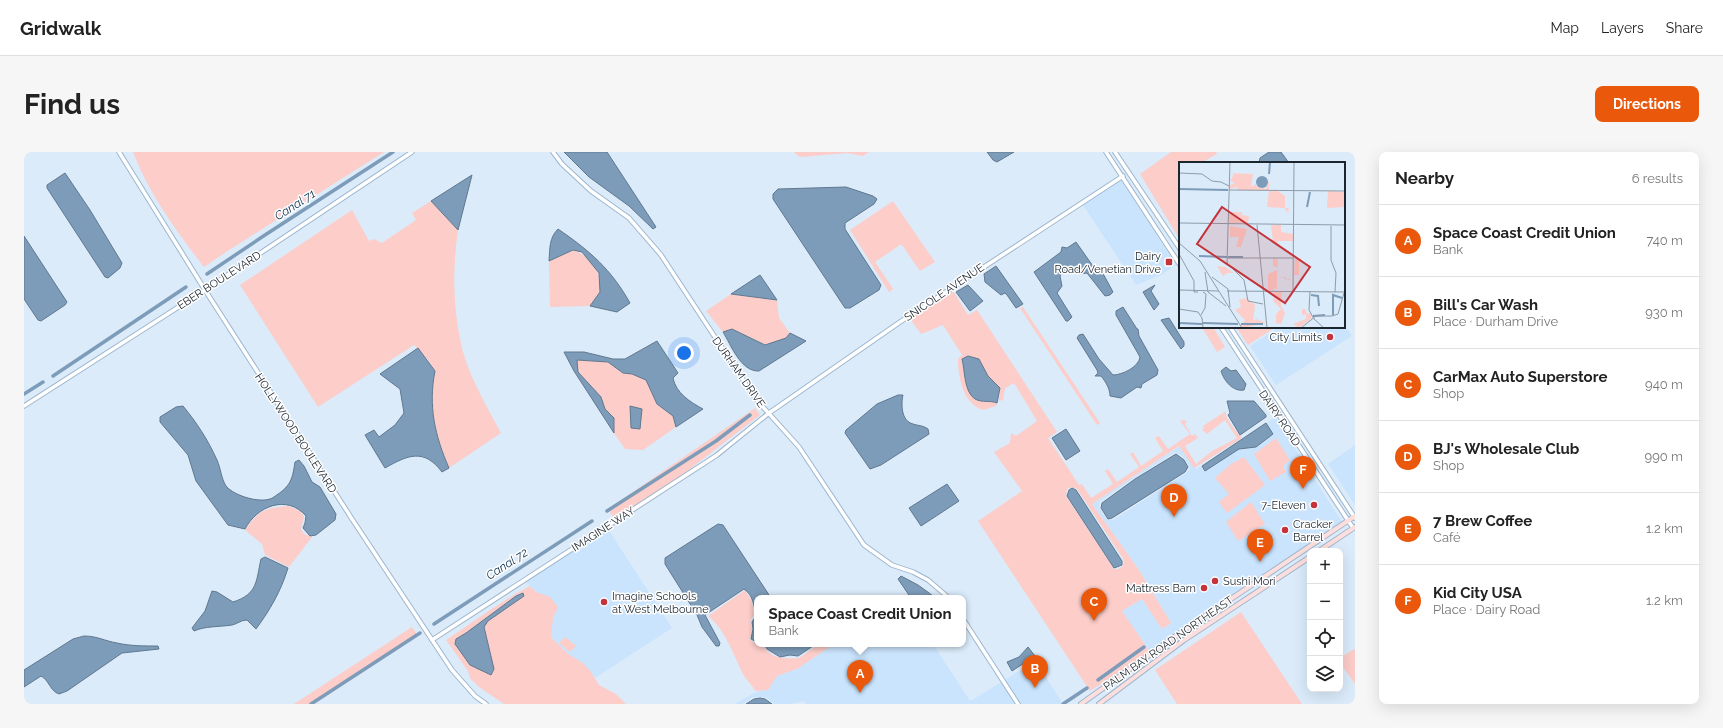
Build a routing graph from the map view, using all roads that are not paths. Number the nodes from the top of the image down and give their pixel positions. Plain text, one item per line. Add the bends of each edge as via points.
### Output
1 (119, 152) edge
2 (412, 152) edge
3 (553, 152) edge
4 (1106, 152) edge
5 (1115, 152) edge
6 (1123, 176) junction
7 (1179, 248) edge
8 (1179, 263) edge
9 (205, 290) junction
10 (1222, 328) edge
11 (1231, 328) edge
12 (24, 406) edge
13 (768, 413) junction
14 (1289, 416) junction
15 (1293, 423) junction
16 (1287, 428) junction
17 (1292, 435) junction
18 (1355, 517) edge
19 (1348, 520) junction
20 (1354, 528) edge
21 (1324, 548) edge
22 (1307, 559) edge
23 (946, 595) edge
24 (966, 624) edge
25 (1180, 633) junction
26 (432, 640) junction
27 (1184, 640) junction
28 (486, 704) edge
29 (1018, 704) edge
30 (1081, 704) edge
31 (1099, 704) edge

1 - 9 street, HOLLYWOOD BOULEVARD
2 - 9 street, EBER BOULEVARD
3 - 13 street, DURHAM DRIVE via 574,176 629,218 645,234 755,398
4 - 6 street
5 - 7 street
6 - 8 street
6 - 13 street, SNICOLE AVENUE via 944,292
9 - 12 street, EBER BOULEVARD
9 - 26 street, HOLLYWOOD BOULEVARD
10 - 16 street, DAIRY ROAD
11 - 14 street, DAIRY ROAD
13 - 23 street, DURHAM DRIVE via 799,447 864,546 892,565 928,580
13 - 26 street, IMAGINE WAY via 718,455
14 - 15 street, DAIRY ROAD
14 - 16 street
15 - 17 street
15 - 18 street, DAIRY ROAD
16 - 17 street, DAIRY ROAD
17 - 19 street, DAIRY ROAD
18 - 19 main road, PALM BAY ROAD NORTHEAST
19 - 20 street, DAIRY ROAD
19 - 25 main road, PALM BAY ROAD NORTHEAST
20 - 21 main road
22 - 27 main road, PALM BAY ROAD NORTHEAST
24 - 29 street
25 - 27 main road
25 - 30 main road, PALM BAY ROAD NORTHEAST
26 - 28 street, HOLLYWOOD BOULEVARD via 463,684
27 - 31 main road, PALM BAY ROAD NORTHEAST

